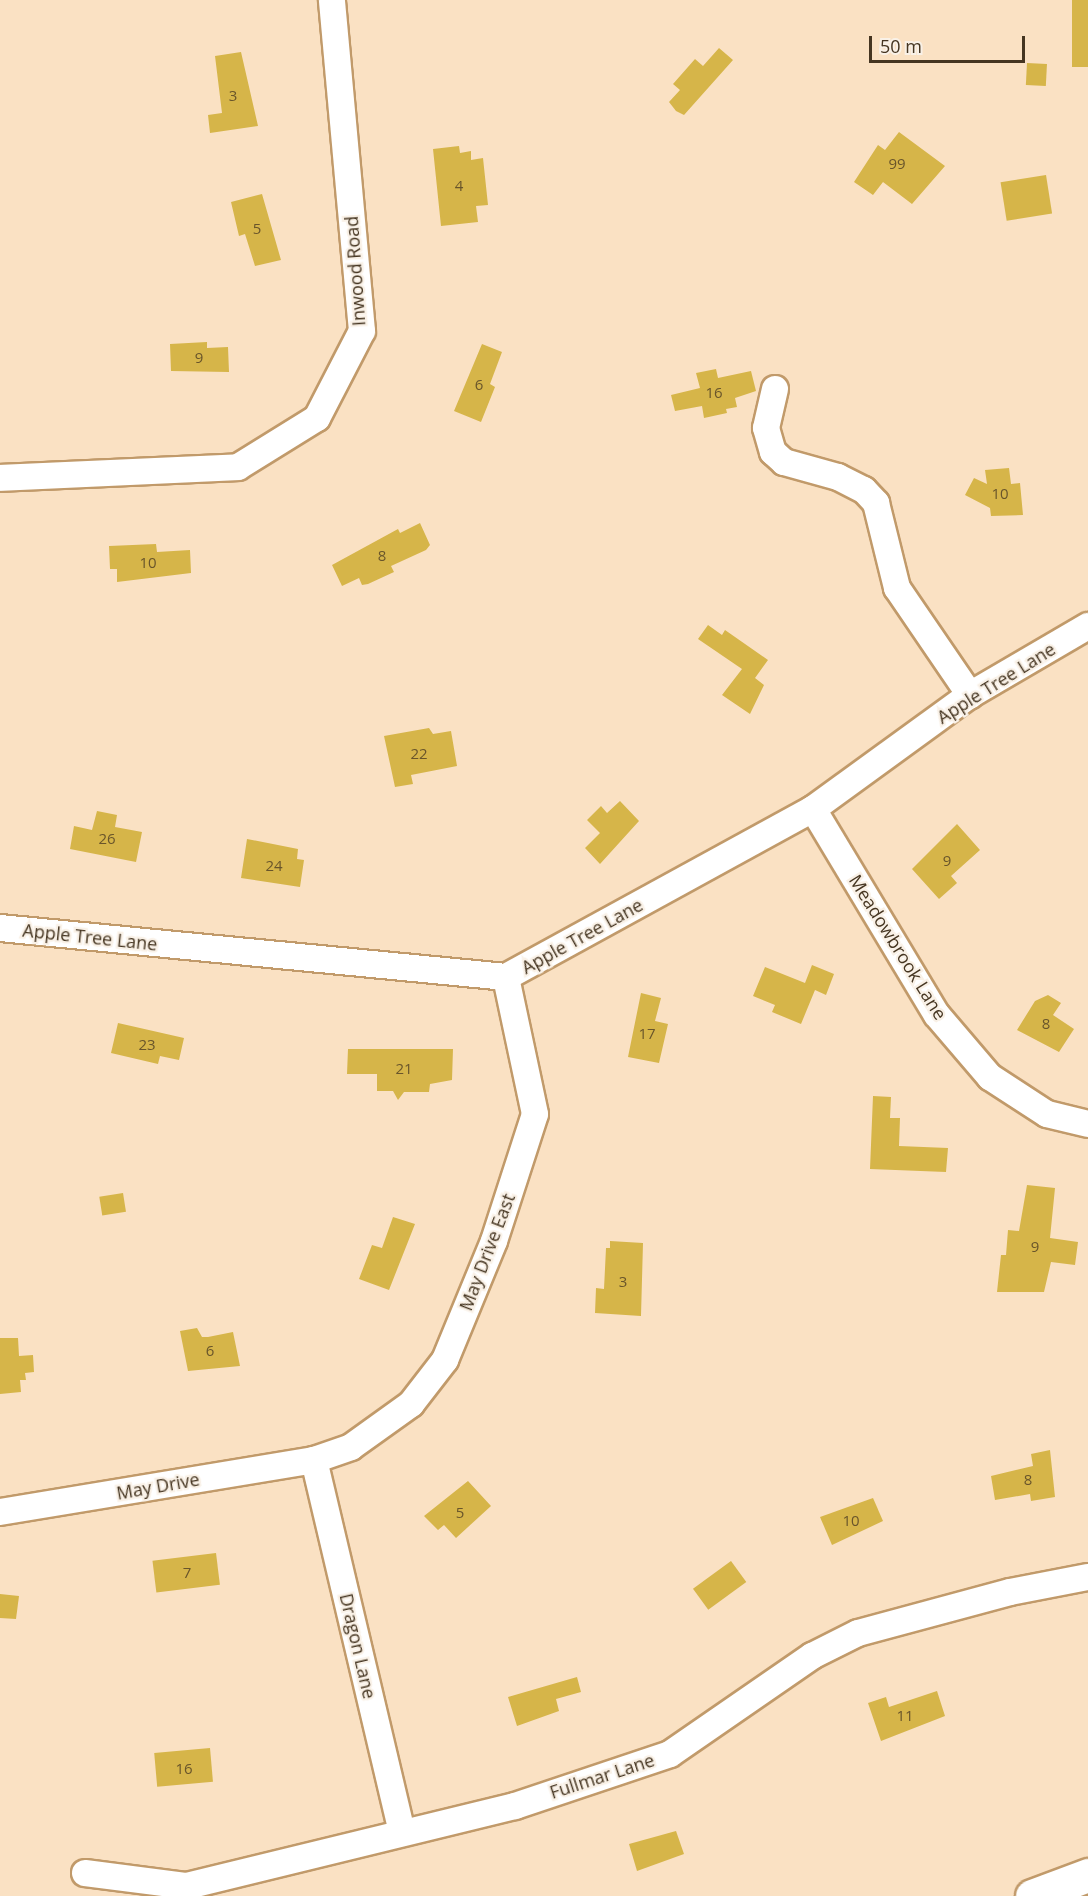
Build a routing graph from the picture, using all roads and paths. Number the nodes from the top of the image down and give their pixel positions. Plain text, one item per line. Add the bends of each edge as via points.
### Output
1 (332, 0) edge
2 (775, 389) dead end
3 (0, 478) edge
4 (1088, 626) edge
5 (970, 695) junction
6 (813, 810) junction
7 (0, 928) edge
8 (506, 977) junction
9 (1088, 1124) edge
10 (314, 1460) junction
11 (1, 1512) edge
12 (1088, 1577) edge
13 (402, 1831) junction
14 (85, 1873) dead end
15 (1088, 1875) edge
16 (1032, 1896) edge

1 - 3 street, Inwood Road via 362,331 317,418 238,467
2 - 5 street via 766,428 773,452 784,462 838,477 864,490 876,502 897,588
4 - 5 street, Apple Tree Lane
5 - 6 street, Apple Tree Lane
6 - 8 street, Apple Tree Lane
6 - 9 street, Meadowbrook Lane via 937,1015 990,1077 1047,1114
7 - 8 street, Apple Tree Lane
8 - 10 street, May Drive East via 535,1114 494,1241 445,1360 411,1404 351,1447
10 - 11 street, May Drive
10 - 13 street, Dragon Lane
12 - 13 street, Fullmar Lane via 1010,1592 858,1633 812,1656 670,1754 515,1806
13 - 14 street, Fullmar Lane via 187,1886
15 - 16 highway

